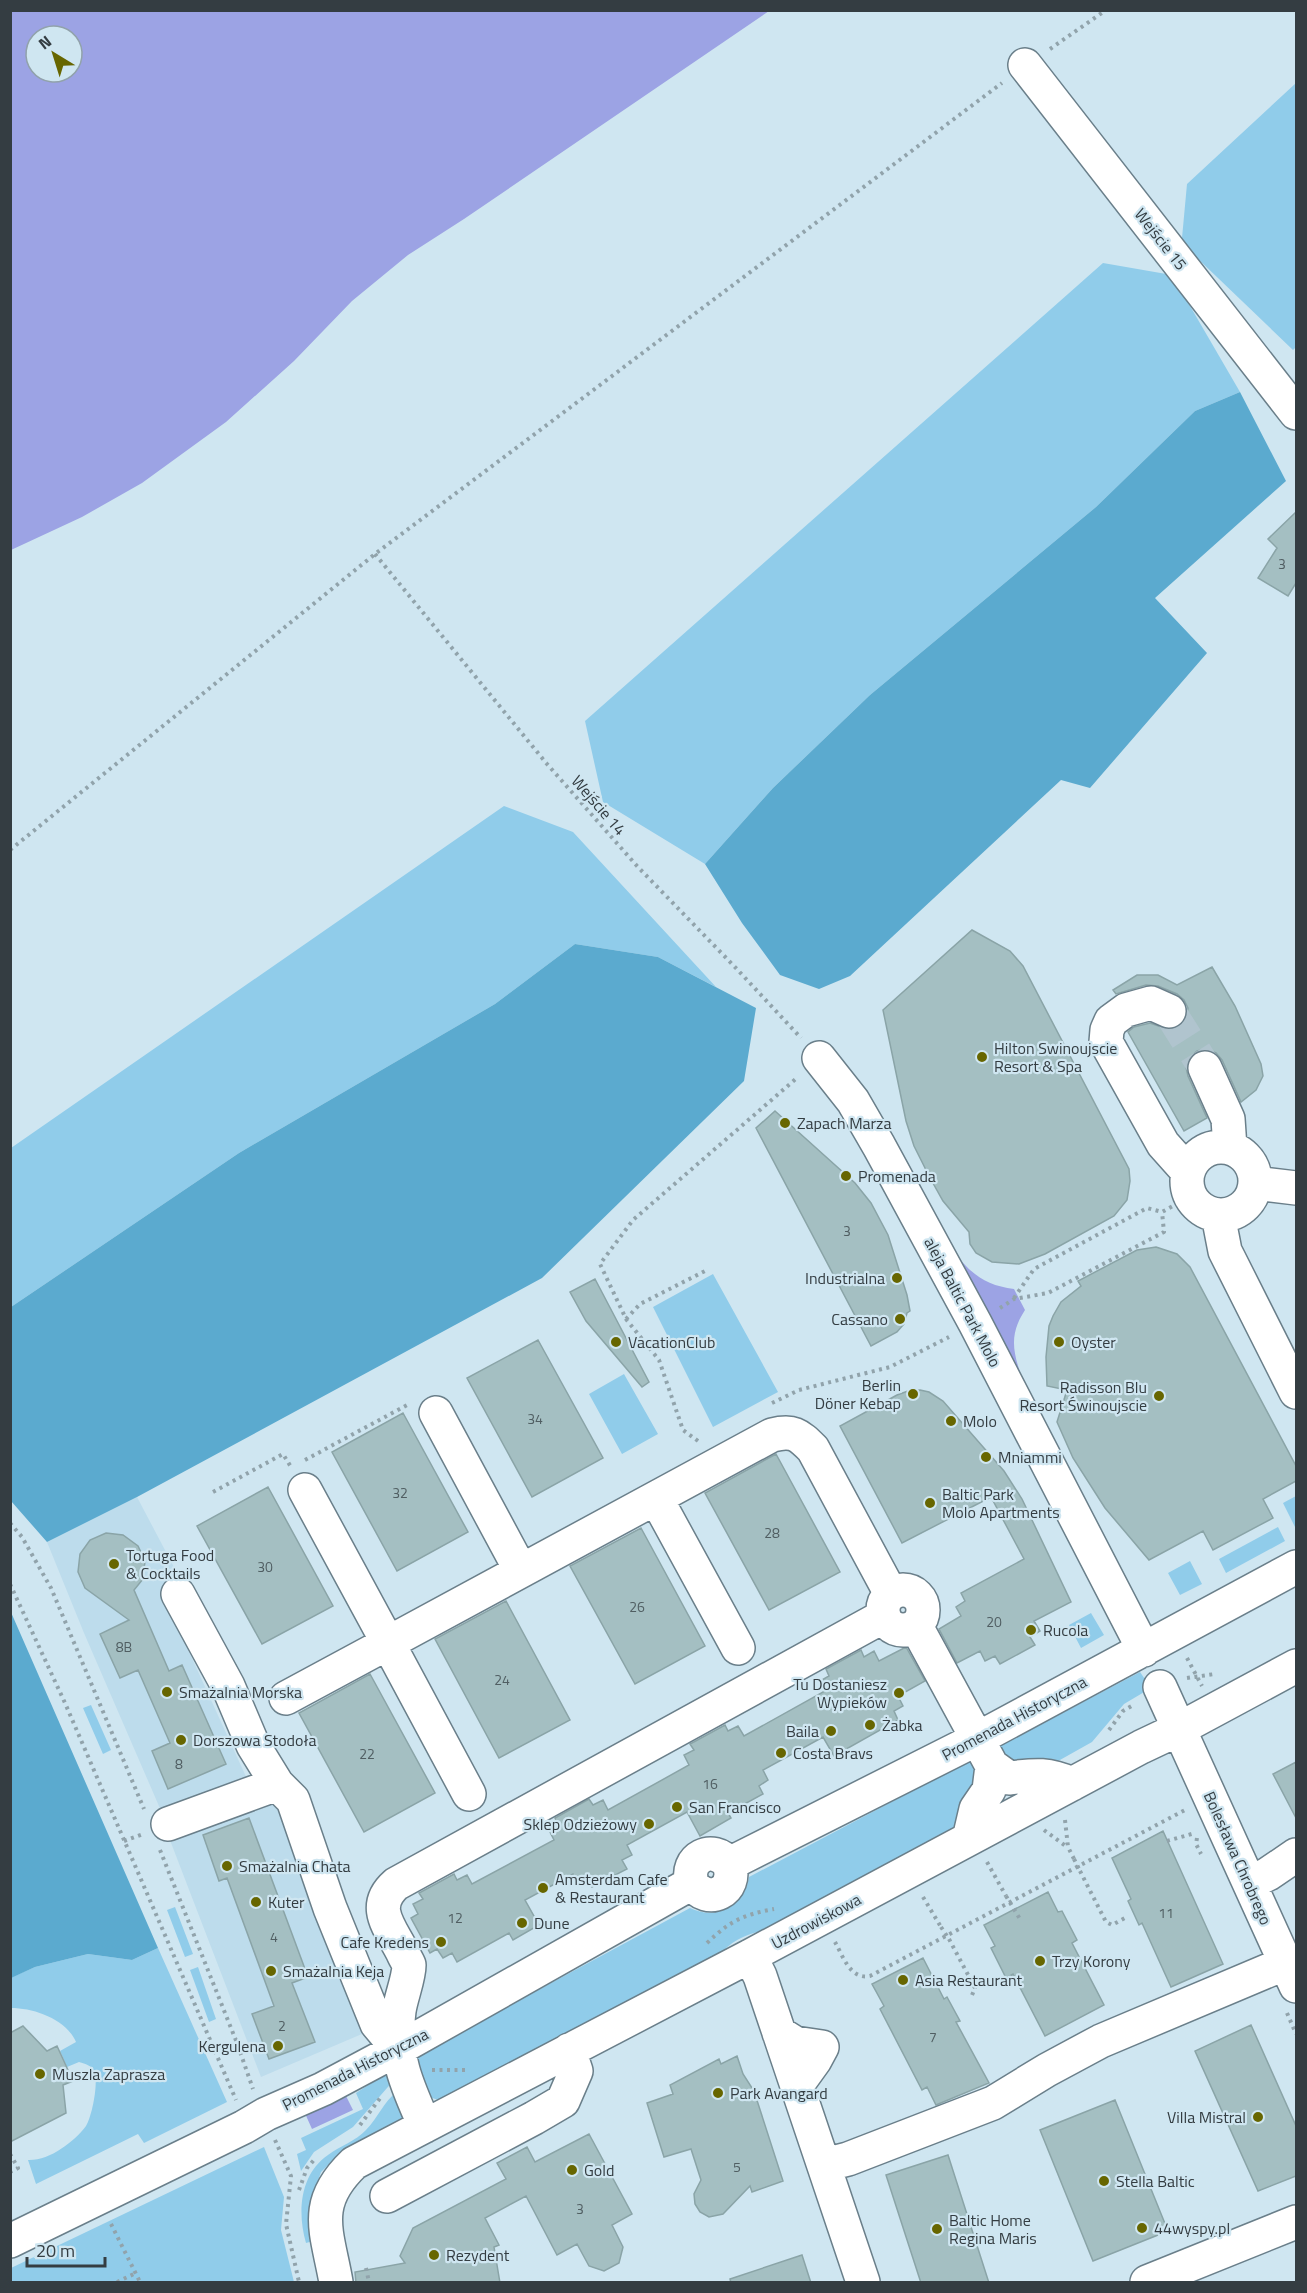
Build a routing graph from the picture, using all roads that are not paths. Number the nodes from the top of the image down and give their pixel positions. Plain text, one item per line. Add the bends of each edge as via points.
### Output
1 (1025, 65) road end
2 (1296, 413) edge
3 (1169, 1011) dead end
4 (819, 1058) road end
5 (1205, 1068) tunnel mouth
6 (1230, 1148) junction
7 (1255, 1183) junction
8 (1189, 1184) junction
9 (1296, 1188) edge
10 (1218, 1215) junction
11 (1296, 1392) edge
12 (428, 1406) road end
13 (305, 1490) dead end
14 (656, 1498) junction
15 (1296, 1567) edge
16 (521, 1571) junction
17 (178, 1594) dead end
18 (887, 1605) junction
19 (388, 1643) junction
20 (738, 1647) dead end
21 (1144, 1650) junction
22 (1296, 1666) edge
23 (1160, 1687) dead end
24 (286, 1698) dead end
25 (1179, 1729) junction
26 (984, 1753) junction
27 (276, 1784) junction
28 (469, 1794) dead end
29 (1068, 1799) junction
30 (158, 1829) road end
31 (976, 1847) junction
32 (1296, 1855) edge
33 (1250, 1883) junction
34 (750, 1956) junction
35 (1291, 1975) edge
36 (779, 2033) junction
37 (398, 2049) junction
38 (569, 2050) junction
39 (797, 2085) junction
40 (436, 2120) junction
41 (451, 2161) junction
42 (824, 2165) junction
43 (387, 2196) dead end
44 (1296, 2222) edge
45 (10, 2241) edge
46 (1202, 2272) edge
47 (336, 2283) edge
48 (864, 2283) edge
49 (1147, 2283) edge

1 - 2 street, Wejście 15
3 - 8 street via 1151,1003 1126,1010 1111,1021 1106,1042
4 - 21 street, aleja Baltic Park Molo via 853,1101 975,1323
5 - 6 street via 1228,1119
6 - 7 street via 1246,1157
6 - 8 street via 1209,1149 1192,1162
7 - 9 street
7 - 10 street via 1246,1204 1237,1211
8 - 10 street via 1202,1209
10 - 11 street via 1225,1251
12 - 16 street
13 - 19 street
14 - 16 street
14 - 18 street via 772,1435 786,1432 800,1436 813,1449
14 - 20 street
15 - 21 street, Promenada Historyczna
16 - 19 street
17 - 27 street via 228,1686 252,1745
18 - 26 street via 906,1590 919,1598 923,1612 916,1626
18 - 37 street via 396,1884 382,1904 383,1915 409,1965 399,2012
19 - 24 street
19 - 28 street
21 - 26 street, Promenada Historyczna
22 - 25 street, Uzdrowiskowa
23 - 25 street
25 - 29 street, Uzdrowiskowa via 1141,1747
25 - 33 street, Bolesława Chrobrego
26 - 29 street via 1009,1778 1054,1776
26 - 31 street via 989,1790 976,1809
26 - 37 street, Promenada Historyczna via 729,1864 711,1853 698,1857 690,1869 692,1883
27 - 30 street
27 - 37 street via 293,1800 330,1908 377,2024
29 - 31 street, Uzdrowiskowa
31 - 34 street, Uzdrowiskowa
32 - 33 street
33 - 35 street, Bolesława Chrobrego
34 - 36 street
34 - 38 street, Uzdrowiskowa
35 - 42 street via 1097,2036 993,2103
36 - 39 street
36 - 39 street via 795,2043 831,2042
37 - 40 street via 404,2081
37 - 45 street, Promenada Historyczna
38 - 40 street, Uzdrowiskowa
38 - 41 street via 576,2071 563,2101
39 - 42 street
40 - 41 street
40 - 47 street, Uzdrowiskowa via 354,2163 338,2178 324,2217
41 - 43 street
42 - 48 street
44 - 46 street
46 - 49 street

